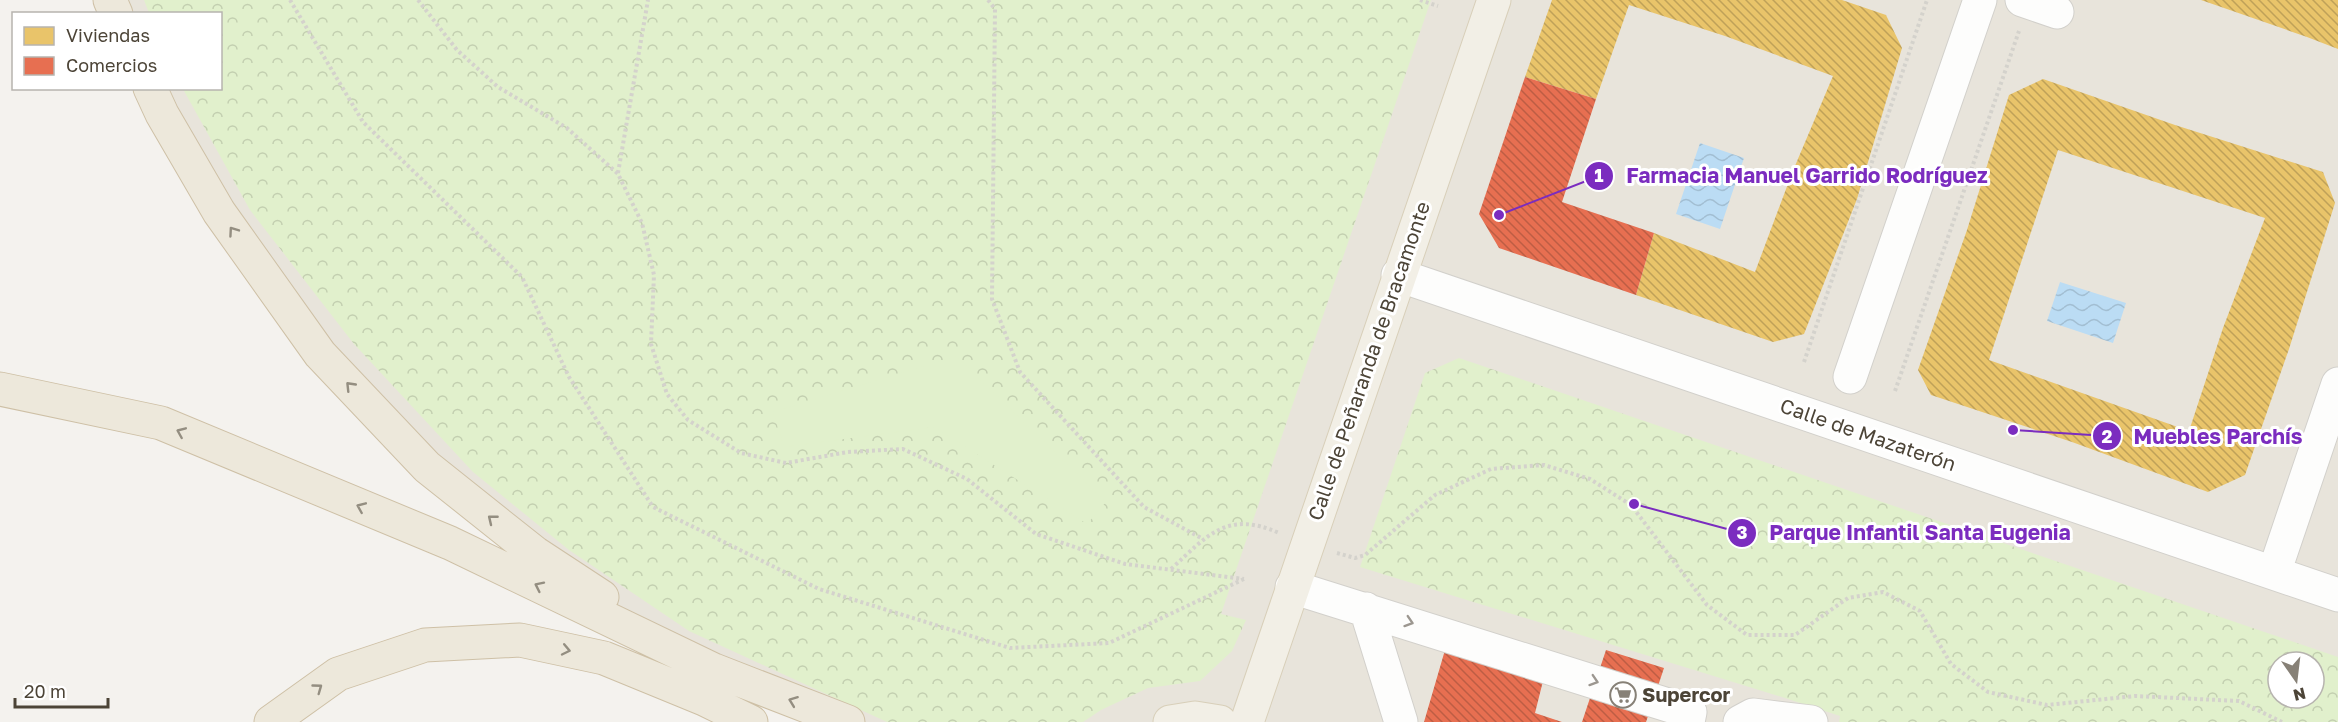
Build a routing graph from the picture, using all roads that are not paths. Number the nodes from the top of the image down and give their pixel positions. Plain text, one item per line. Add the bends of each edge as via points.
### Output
1 (1494, 0) edge
2 (1980, 0) edge
3 (151, 90) edge
4 (1398, 275) junction
5 (1850, 377) dead end
6 (2338, 384) edge
7 (0, 389) edge
8 (2274, 573) junction
9 (1292, 587) junction
10 (2338, 595) edge
11 (1366, 609) junction
12 (714, 670) junction
13 (271, 722) edge
14 (751, 722) edge
15 (848, 722) edge
16 (1170, 722) edge
17 (1220, 722) edge
18 (1247, 722) edge
19 (1401, 722) edge
20 (1688, 722) edge
21 (1740, 722) edge
22 (1811, 722) edge

1 - 4 main road, Calle de Peñaranda de Bracamonte
2 - 5 street
12 -> 3 highway via 535,553 427,467 320,354 219,212
4 - 8 street, Calle de Mazaterón
4 - 9 main road, Calle de Peñaranda de Bracamonte
6 - 8 street
12 -> 7 highway via 450,543 161,423
8 - 10 street, Calle de Mazaterón
9 - 11 street
9 - 18 main road, Calle de Peñaranda de Bracamonte
11 - 19 street
11 -> 20 street via 1690,712
15 -> 12 highway
13 -> 14 highway via 338,674 425,645 520,640 604,658
16 - 17 main road via 1195,718
21 - 22 street via 1753,715

